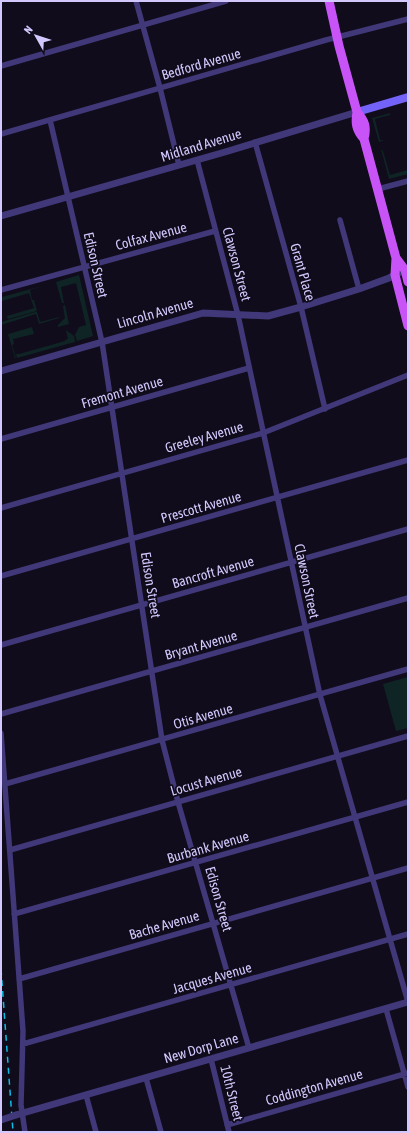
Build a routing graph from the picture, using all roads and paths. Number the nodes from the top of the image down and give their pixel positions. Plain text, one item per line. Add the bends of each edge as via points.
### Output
1 (136, 1) edge
2 (226, 1) edge
3 (329, 1) edge
4 (408, 19) edge
5 (143, 25) junction
6 (337, 37) junction
7 (1, 66) edge
8 (160, 88) junction
9 (408, 97) edge
10 (357, 112) junction
11 (50, 120) junction
12 (1, 134) edge
13 (255, 142) junction
14 (197, 160) junction
15 (179, 165) junction
16 (408, 181) edge
17 (378, 189) junction
18 (68, 197) junction
19 (1, 216) edge
20 (340, 220) dead end
21 (215, 231) junction
22 (396, 258) junction
23 (84, 267) junction
24 (406, 269) edge
25 (395, 275) junction
26 (408, 282) edge
27 (359, 289) junction
28 (1, 290) edge
29 (301, 308) junction
30 (238, 315) junction
31 (408, 326) edge
32 (102, 342) junction
33 (249, 368) junction
34 (1, 370) edge
35 (408, 375) edge
36 (111, 408) junction
37 (325, 409) junction
38 (263, 433) junction
39 (1, 439) edge
40 (408, 460) edge
41 (122, 473) junction
42 (277, 498) junction
43 (1, 508) edge
44 (408, 529) edge
45 (132, 539) junction
46 (291, 562) junction
47 (1, 576) edge
48 (408, 598) edge
49 (142, 605) junction
50 (305, 627) junction
51 (1, 645) edge
52 (408, 669) edge
53 (152, 671) junction
54 (320, 695) junction
55 (1, 714) edge
56 (1, 733) edge
57 (408, 736) edge
58 (162, 740) junction
59 (337, 756) junction
60 (5, 784) junction
61 (178, 802) junction
62 (408, 802) edge
63 (355, 817) junction
64 (10, 850) junction
65 (196, 863) junction
66 (408, 868) edge
67 (372, 878) junction
68 (14, 914) junction
69 (213, 924) junction
70 (408, 934) edge
71 (390, 939) junction
72 (19, 979) junction
73 (231, 985) junction
74 (408, 1002) edge
75 (386, 1009) junction
76 (23, 1044) junction
77 (249, 1048) junction
78 (210, 1059) junction
79 (406, 1074) edge
80 (146, 1078) junction
81 (408, 1087) edge
82 (86, 1095) junction
83 (19, 1114) junction
84 (1, 1120) edge
85 (228, 1125) junction
86 (25, 1132) edge
87 (96, 1132) edge
88 (161, 1132) edge
89 (229, 1132) edge

1 - 5 street
2 - 5 street
3 - 6 main road
4 - 6 street, Bedford Avenue
5 - 7 street
5 - 8 street
6 - 8 street, Bedford Avenue
6 - 10 main road
8 - 11 street, Bedford Avenue
8 - 15 street
9 - 10 main road, Midland Avenue
10 - 13 street, Midland Avenue
10 - 17 main road via 363,119 366,129 364,139
11 - 12 street, Bedford Avenue
11 - 18 street, Edison Street
13 - 14 street, Midland Avenue
13 - 29 street, Grant Place
14 - 15 street, Midland Avenue
14 - 21 street, Clawson Street
15 - 18 street, Midland Avenue
16 - 17 street
17 - 22 main road
18 - 19 street, Midland Avenue
18 - 23 street, Edison Street
20 - 27 street
21 - 23 street, Colfax Avenue
21 - 30 street, Clawson Street
22 - 24 main road
22 - 25 main road
23 - 28 street, Colfax Avenue
23 - 32 street, Edison Street
24 - 25 street, Lincoln Avenue
24 - 26 main road
25 - 27 street, Lincoln Avenue
25 - 31 main road
27 - 29 street, Lincoln Avenue
29 - 30 street, Lincoln Avenue via 268,316
29 - 37 street, Grant Place
30 - 32 street, Lincoln Avenue via 203,313
30 - 33 street, Clawson Street
32 - 34 street, Lincoln Avenue
32 - 36 street, Edison Street
33 - 36 street, Fremont Avenue
33 - 38 street, Clawson Street
35 - 37 street, Greeley Avenue
36 - 39 street, Fremont Avenue
36 - 41 street, Edison Street
37 - 38 street, Greeley Avenue
38 - 41 street, Greeley Avenue
38 - 42 street, Clawson Street
40 - 42 street, Prescott Avenue
41 - 43 street, Greeley Avenue
41 - 45 street, Edison Street
42 - 45 street, Prescott Avenue
42 - 46 street, Clawson Street
44 - 46 street, Bancroft Avenue
45 - 47 street, Prescott Avenue
45 - 49 street, Edison Street
46 - 49 street, Bancroft Avenue
46 - 50 street, Clawson Street
48 - 50 street, Bryant Avenue
49 - 51 street, Bancroft Avenue
49 - 53 street, Edison Street
50 - 53 street, Bryant Avenue
50 - 54 street, Clawson Street
52 - 54 street, Otis Avenue
53 - 55 street, Bryant Avenue
53 - 58 street, Edison Street
54 - 58 street, Otis Avenue
54 - 59 street, Clawson Street
56 - 60 street
57 - 59 street, Locust Avenue
58 - 60 street, Otis Avenue
58 - 61 street, Edison Street
59 - 61 street, Locust Avenue
59 - 63 street, Clawson Street
60 - 64 street
61 - 64 street, Locust Avenue
61 - 65 street, Edison Street
62 - 63 street, Burbank Avenue
63 - 65 street, Burbank Avenue
63 - 67 street, Clawson Street
64 - 68 street
65 - 68 street, Burbank Avenue
65 - 69 street, Edison Street
66 - 67 street, Bache Avenue
67 - 69 street, Bache Avenue
67 - 71 street, Clawson Street
68 - 72 street
69 - 72 street, Bache Avenue
69 - 73 street, Edison Street
70 - 71 street, Jacques Avenue
71 - 73 street, Jacques Avenue
71 - 74 street, Clawson Street
72 - 76 street
73 - 76 street, Jacques Avenue
73 - 77 street, Edison Street
74 - 75 street, New Dorp Lane
75 - 77 street, New Dorp Lane
75 - 79 street
76 - 83 street via 22,1106
77 - 78 street, New Dorp Lane
78 - 80 street, New Dorp Lane
78 - 85 street, 10th Street
79 - 81 street
79 - 85 street, Coddington Avenue
80 - 82 street, New Dorp Lane
80 - 88 street
82 - 83 street, New Dorp Lane
82 - 87 street
83 - 84 street, New Dorp Lane, bridge
83 - 86 street
85 - 89 street, 10th Street

